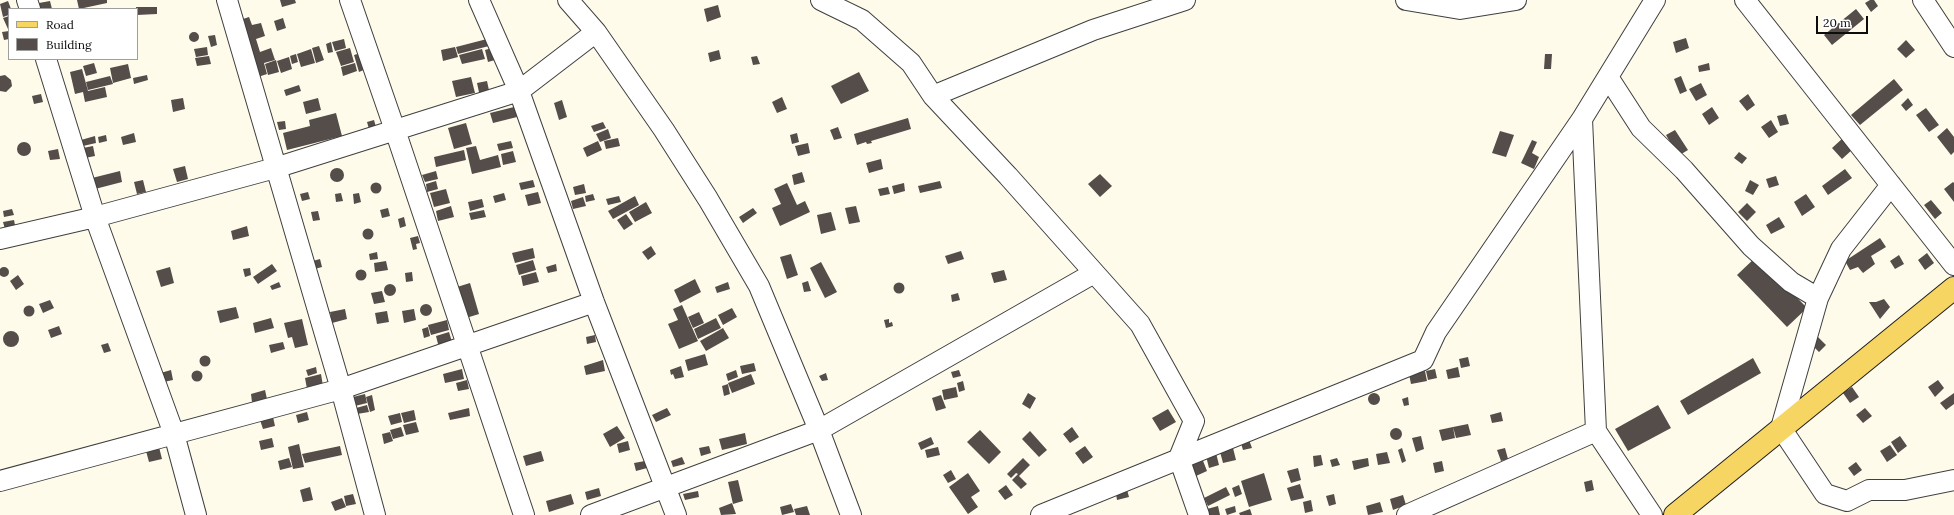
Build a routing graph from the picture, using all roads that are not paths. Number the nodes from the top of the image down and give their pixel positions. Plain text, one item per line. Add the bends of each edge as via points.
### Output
1 (227, 0) edge
2 (350, 0) edge
3 (480, 0) edge
4 (568, 0) edge
5 (820, 0) edge
6 (1185, 0) edge
7 (1406, 0) edge
8 (1516, 0) edge
9 (1655, 0) edge
10 (1745, 0) edge
11 (1923, 0) edge
12 (596, 32) junction
13 (1954, 47) edge
14 (46, 60) edge
15 (1608, 77) junction
16 (519, 91) junction
17 (933, 96) junction
18 (1582, 119) junction
19 (395, 130) junction
20 (275, 168) junction
21 (1891, 185) junction
22 (95, 217) junction
23 (0, 240) edge
24 (1954, 265) edge
25 (1094, 273) junction
26 (1954, 288) edge
27 (1818, 298) junction
28 (594, 302) junction
29 (467, 346) junction
30 (341, 389) junction
31 (1781, 428) junction
32 (819, 430) junction
33 (1596, 431) junction
34 (174, 434) junction
35 (1179, 458) junction
36 (1954, 480) edge
37 (0, 481) edge
38 (666, 487) junction
39 (196, 515) edge
40 (375, 515) edge
41 (524, 515) edge
42 (591, 515) edge
43 (676, 515) edge
44 (851, 515) edge
45 (1041, 515) edge
46 (1200, 515) edge
47 (1407, 515) edge
48 (1652, 515) edge
49 (1675, 515) edge

1 - 20 street
2 - 19 street
3 - 16 street
4 - 12 street
5 - 17 street via 862,20 911,63
6 - 17 street via 1093,30
7 - 8 street via 1460,9
9 - 15 street
10 - 21 street
11 - 13 street
12 - 16 street
12 - 32 street via 664,130 759,286
14 - 22 street
15 - 18 street
15 - 27 street via 1642,128 1684,170 1751,246 1791,282
16 - 19 street
16 - 28 street
17 - 25 street
18 - 33 street
18 - 35 street via 1436,332 1423,360
19 - 20 street
19 - 29 street
20 - 22 street
20 - 30 street
21 - 24 street
21 - 27 street via 1841,249
22 - 23 street
22 - 34 street
25 - 32 street
25 - 35 street via 1140,324 1194,421
26 - 31 main road
27 - 31 street
28 - 29 street
28 - 38 street
29 - 30 street
29 - 41 street
30 - 34 street
30 - 40 street
31 - 36 street via 1825,494 1847,501 1869,490 1905,490
31 - 49 main road
32 - 38 street
32 - 44 street
33 - 47 street
33 - 48 street
34 - 37 street
34 - 39 street
35 - 45 street
35 - 46 street
38 - 42 street
38 - 43 street

